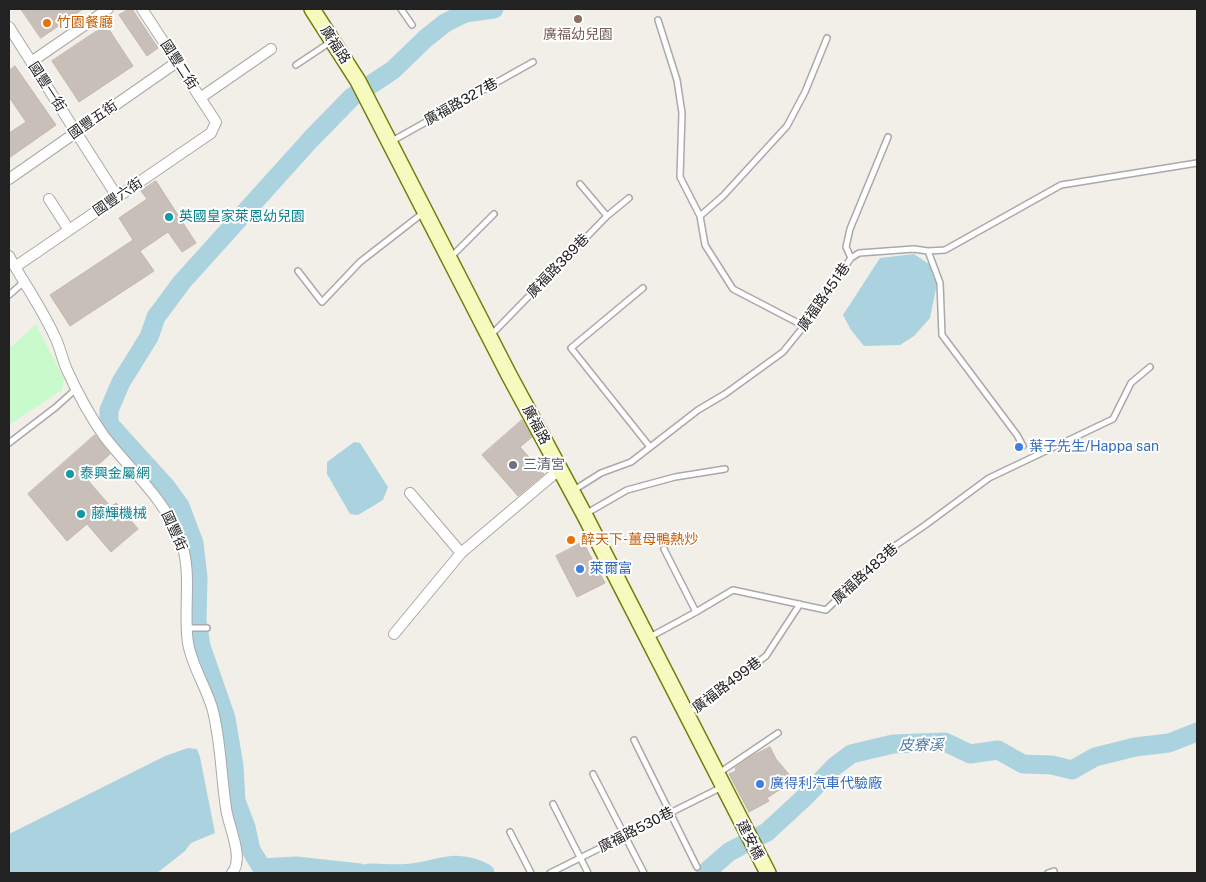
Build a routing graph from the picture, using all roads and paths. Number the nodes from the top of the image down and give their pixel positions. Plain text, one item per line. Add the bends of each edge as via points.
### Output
1 (108, 9) edge
2 (142, 9) edge
3 (312, 9) edge
4 (401, 9) edge
5 (658, 20) dead end
6 (412, 25) dead end
7 (9, 27) edge
8 (827, 38) dead end
9 (332, 41) junction
10 (271, 49) dead end
11 (31, 62) junction
12 (177, 62) junction
13 (533, 62) dead end
14 (296, 65) dead end
15 (200, 98) junction
16 (216, 122) joint
17 (76, 132) junction
18 (888, 137) dead end
19 (389, 142) junction
20 (1197, 163) edge
21 (9, 179) edge
22 (580, 184) dead end
23 (118, 198) junction
24 (629, 198) dead end
25 (49, 199) dead end
26 (425, 212) junction
27 (494, 214) dead end
28 (607, 216) junction
29 (700, 216) junction
30 (69, 230) junction
31 (928, 251) junction
32 (9, 256) edge
33 (450, 258) junction
34 (851, 258) junction
35 (15, 267) junction
36 (298, 271) dead end
37 (24, 282) junction
38 (643, 288) dead end
39 (9, 295) edge
40 (804, 326) junction
41 (490, 336) junction
42 (1150, 367) dead end
43 (76, 388) junction
44 (9, 443) edge
45 (1023, 446) dead end
46 (650, 447) junction
47 (725, 469) dead end
48 (560, 470) junction
49 (571, 492) junction
50 (410, 493) dead end
51 (584, 514) junction
52 (664, 548) dead end
53 (460, 553) junction
54 (800, 604) junction
55 (696, 612) junction
56 (186, 628) junction
57 (207, 628) dead end
58 (394, 634) dead end
59 (647, 639) junction
60 (686, 716) junction
61 (778, 734) dead end
62 (634, 740) dead end
63 (593, 774) dead end
64 (720, 781) junction
65 (553, 804) dead end
66 (733, 806) joint
67 (670, 813) junction
68 (510, 832) dead end
69 (625, 836) junction
70 (580, 858) junction
71 (697, 867) dead end
72 (235, 872) edge
73 (531, 873) edge
74 (550, 873) edge
75 (588, 873) edge
76 (644, 873) edge
77 (768, 873) edge

1 - 11 street
2 - 12 street, 國豐二街
3 - 9 street, 廣福路
4 - 6 lane
5 - 29 lane via 677,80 682,113 680,177
7 - 11 street, 國豐一街
8 - 29 lane via 787,126 723,196
9 - 14 lane
9 - 19 street, 廣福路 via 358,81
10 - 15 street
11 - 17 street, 國豐一街
12 - 15 street, 國豐二街
12 - 17 street, 國豐五街
13 - 19 lane, 廣福路327巷
15 - 16 street, 國豐二街
16 - 23 street, 國豐六街 via 212,133
17 - 21 street, 國豐五街
17 - 23 street, 國豐一街
18 - 34 lane via 850,229 846,247
19 - 26 street, 廣福路
20 - 31 lane, 廣福路451巷 via 1061,185 945,250
22 - 28 lane
23 - 30 street, 國豐六街
24 - 28 lane, 廣福路389巷
25 - 30 street
26 - 33 street, 廣福路
26 - 36 lane via 360,262 322,302
27 - 33 lane
28 - 41 lane, 廣福路389巷
29 - 40 lane via 705,245 734,289
30 - 35 street, 國豐六街
31 - 34 lane, 廣福路451巷 via 859,253
31 - 45 lane via 940,283 942,336
32 - 35 street, 國豐街
33 - 41 street, 廣福路
34 - 40 lane, 廣福路451巷
35 - 37 street, 國豐街
37 - 39 lane
37 - 43 street, 國豐街 via 55,337
38 - 46 lane via 571,348
40 - 46 lane, 廣福路451巷 via 782,352
41 - 48 street, 廣福路
42 - 54 lane, 廣福路483巷 via 1131,383 1112,419 989,478 886,552 826,610
43 - 44 lane
43 - 56 street, 國豐街 via 104,435 160,503 181,540 186,560
46 - 49 lane, 廣福路451巷 via 631,462 601,473
47 - 51 lane via 675,477 627,490
48 - 49 street, 廣福路
48 - 53 street
49 - 51 street, 廣福路
50 - 53 street
51 - 59 street, 廣福路
52 - 55 lane
53 - 58 street
54 - 55 lane, 廣福路483巷 via 733,590
54 - 60 lane, 廣福路499巷 via 766,656
55 - 59 lane, 廣福路483巷
56 - 57 lane
56 - 72 street, 國豐街 via 219,738 226,808 236,847
59 - 60 street, 廣福路
60 - 64 street, 廣福路
61 - 64 lane, 廣福路530巷
62 - 67 lane
63 - 69 lane
64 - 66 street, 廣福路
64 - 67 lane, 廣福路530巷
65 - 70 lane
66 - 77 street, 建安橋
67 - 69 lane, 廣福路530巷
67 - 71 lane
68 - 73 lane
69 - 70 lane, 廣福路530巷
69 - 76 lane
70 - 74 lane, 廣福路530巷
70 - 75 lane

